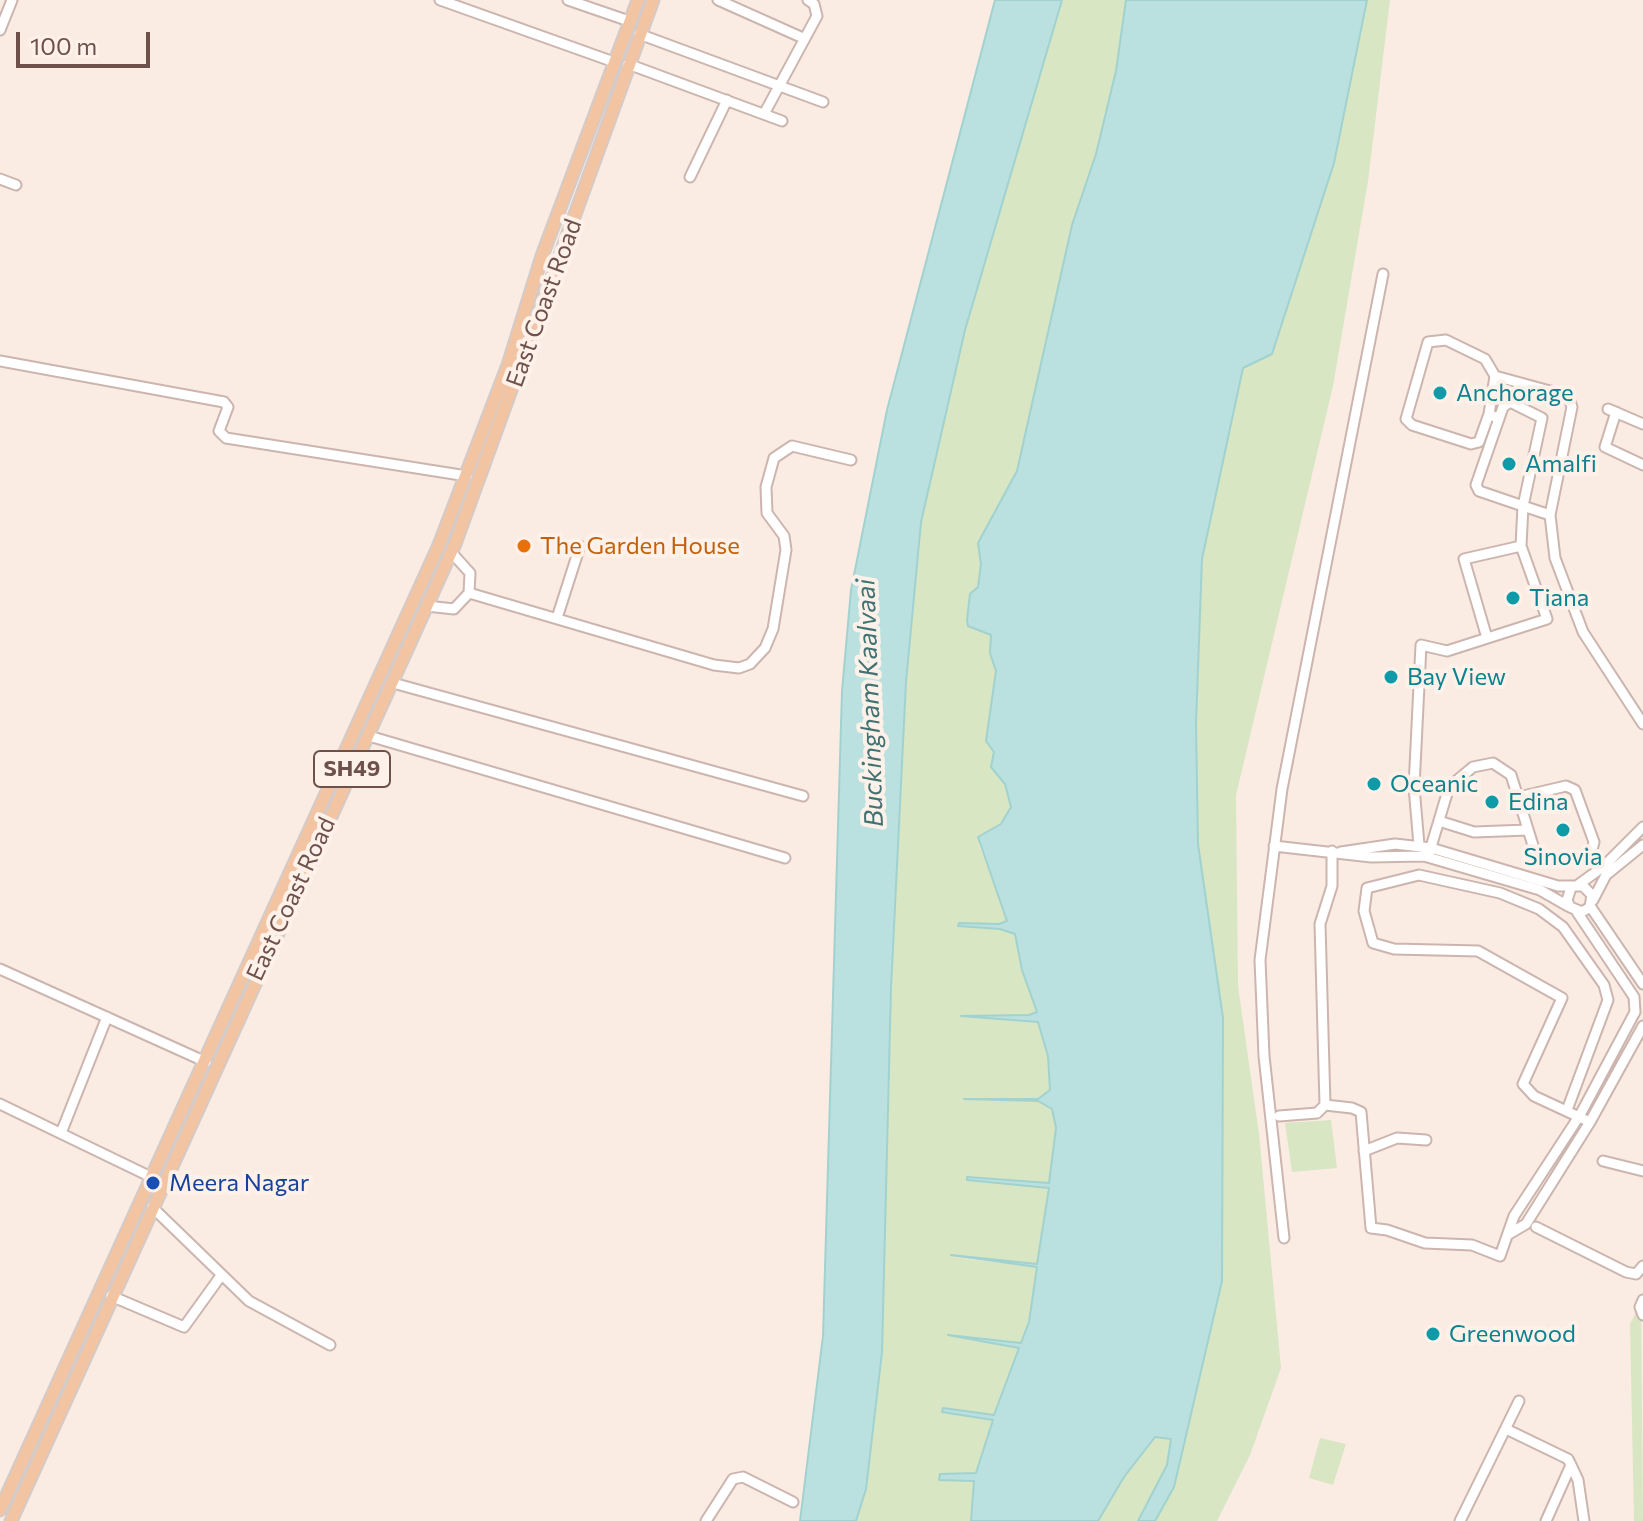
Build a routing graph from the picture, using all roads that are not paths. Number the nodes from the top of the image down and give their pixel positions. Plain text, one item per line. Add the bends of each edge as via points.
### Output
1 (12, 0) edge
2 (440, 0) edge
3 (568, 0) edge
4 (638, 0) edge
5 (653, 0) edge
6 (718, 0) edge
7 (808, 0) edge
8 (629, 21) junction
9 (0, 30) edge
10 (639, 34) junction
11 (803, 38) junction
12 (614, 62) junction
13 (628, 64) junction
14 (778, 87) junction
15 (727, 100) junction
16 (823, 102) dead end
17 (764, 114) junction
18 (782, 121) dead end
19 (690, 177) dead end
20 (0, 179) edge
21 (16, 185) dead end
22 (1383, 274) dead end
23 (0, 361) edge
24 (1495, 376) junction
25 (1494, 416) junction
26 (1643, 424) edge
27 (851, 460) dead end
28 (1643, 465) edge
29 (467, 476) junction
30 (1523, 506) junction
31 (1550, 515) junction
32 (580, 546) dead end
33 (1521, 546) junction
34 (451, 552) junction
35 (469, 593) junction
36 (427, 606) junction
37 (557, 618) junction
38 (1487, 638) junction
39 (393, 683) junction
40 (1643, 724) edge
41 (369, 736) junction
42 (803, 796) dead end
43 (1519, 797) junction
44 (1439, 821) junction
45 (1643, 827) edge
46 (1528, 830) junction
47 (1419, 845) junction
48 (1643, 845) edge
49 (1274, 846) junction
50 (1336, 851) junction
51 (1429, 852) junction
52 (785, 858) dead end
53 (1573, 887) junction
54 (1592, 903) junction
55 (1573, 909) junction
56 (1613, 939) junction
57 (1599, 946) junction
58 (0, 969) edge
59 (1643, 984) edge
60 (107, 1017) junction
61 (1643, 1026) edge
62 (206, 1062) junction
63 (0, 1104) edge
64 (1325, 1105) junction
65 (1567, 1110) junction
66 (1580, 1115) junction
67 (1279, 1116) dead end
68 (1590, 1122) junction
69 (61, 1133) junction
70 (1426, 1140) dead end
71 (1364, 1151) junction
72 (1603, 1161) dead end
73 (1643, 1171) edge
74 (151, 1177) junction
75 (152, 1207) junction
76 (1536, 1227) dead end
77 (1509, 1234) junction
78 (1284, 1238) dead end
79 (1643, 1266) edge
80 (220, 1277) junction
81 (111, 1296) junction
82 (1643, 1300) edge
83 (1643, 1315) edge
84 (330, 1345) dead end
85 (1519, 1401) dead end
86 (1506, 1429) junction
87 (1571, 1465) junction
88 (793, 1502) dead end
89 (0, 1510) edge
90 (11, 1521) edge
91 (706, 1521) edge
92 (1460, 1521) edge
93 (1546, 1521) edge
94 (1584, 1521) edge

1 - 9 street
2 - 12 street
3 - 8 street
4 - 8 main road, East Coast Road / SH49
5 - 10 main road, East Coast Road / SH49
6 - 11 street
7 - 11 street via 817,16
8 - 12 main road, East Coast Road / SH49
10 - 13 main road, East Coast Road / SH49
10 - 14 street
11 - 14 street
12 - 29 main road, East Coast Road / SH49
13 - 15 street
13 - 34 main road, East Coast Road / SH49
14 - 16 street
14 - 17 street
15 - 17 street
15 - 19 street
17 - 18 street
20 - 21 street
22 - 49 street
23 - 29 street via 224,402 228,407 219,431 226,438
24 - 25 street
24 - 25 street via 1485,359 1468,349 1446,340 1428,342 1406,419 1471,444 1479,442
24 - 31 street via 1570,401
25 - 30 street via 1477,488
25 - 30 street via 1510,402 1542,418
26 - 28 street via 1612,411 1605,447
27 - 37 street via 792,446 774,458 766,487 767,513 784,536 786,550 773,629 750,664 714,665
29 - 62 main road, East Coast Road / SH49
30 - 31 street
30 - 33 street
31 - 40 street via 1555,558 1583,632
32 - 37 street
33 - 38 street via 1547,619
33 - 38 street via 1464,559
34 - 35 street via 470,573
34 - 36 main road, East Coast Road / SH49
35 - 36 street via 454,609
35 - 37 street
36 - 39 main road, East Coast Road / SH49
38 - 47 street via 1447,651 1421,645 1414,787
39 - 41 main road, East Coast Road / SH49
39 - 42 street
41 - 52 street
41 - 75 main road, East Coast Road / SH49
43 - 44 street via 1503,767 1473,767 1449,787
43 - 46 street
43 - 46 street via 1566,786 1575,790 1594,842 1582,858 1554,861 1533,852
44 - 46 street via 1474,832
44 - 51 street
45 - 53 street via 1604,866
47 - 50 street
47 - 51 street
48 - 54 street via 1606,875
49 - 50 street
49 - 78 street via 1260,960 1264,1056
50 - 51 street via 1371,857
50 - 64 street via 1320,924
51 - 53 street
51 - 55 street via 1540,890
53 - 54 street via 1587,888
53 - 55 street via 1567,896
54 - 55 street
54 - 56 street
55 - 57 street
56 - 57 street
56 - 59 street
57 - 66 street via 1636,1004 1633,1019
58 - 60 street
60 - 62 street
60 - 69 street
61 - 68 street
62 - 74 main road, East Coast Road / SH49
63 - 69 street
64 - 67 street via 1317,1113
64 - 71 street via 1361,1112
65 - 65 street via 1608,1000 1604,985 1563,927 1539,909 1500,893 1419,875 1367,888 1364,911 1373,943 1394,949 1478,951 1562,998 1523,1084 1534,1096
65 - 66 street
66 - 68 street
66 - 77 street via 1514,1216
68 - 77 street via 1526,1224
69 - 74 street
70 - 71 street via 1397,1138
71 - 77 street via 1371,1228 1425,1243 1472,1245 1500,1256
72 - 73 street
74 - 89 main road, East Coast Road / SH49
75 - 80 street
75 - 81 main road, East Coast Road / SH49
76 - 79 street via 1626,1272 1636,1274
80 - 81 street via 184,1327
80 - 84 street via 249,1301
81 - 90 main road, East Coast Road / SH49
82 - 83 street
85 - 86 street
86 - 87 street
86 - 92 street
87 - 93 street
87 - 94 street
88 - 91 street via 743,1477 733,1479

